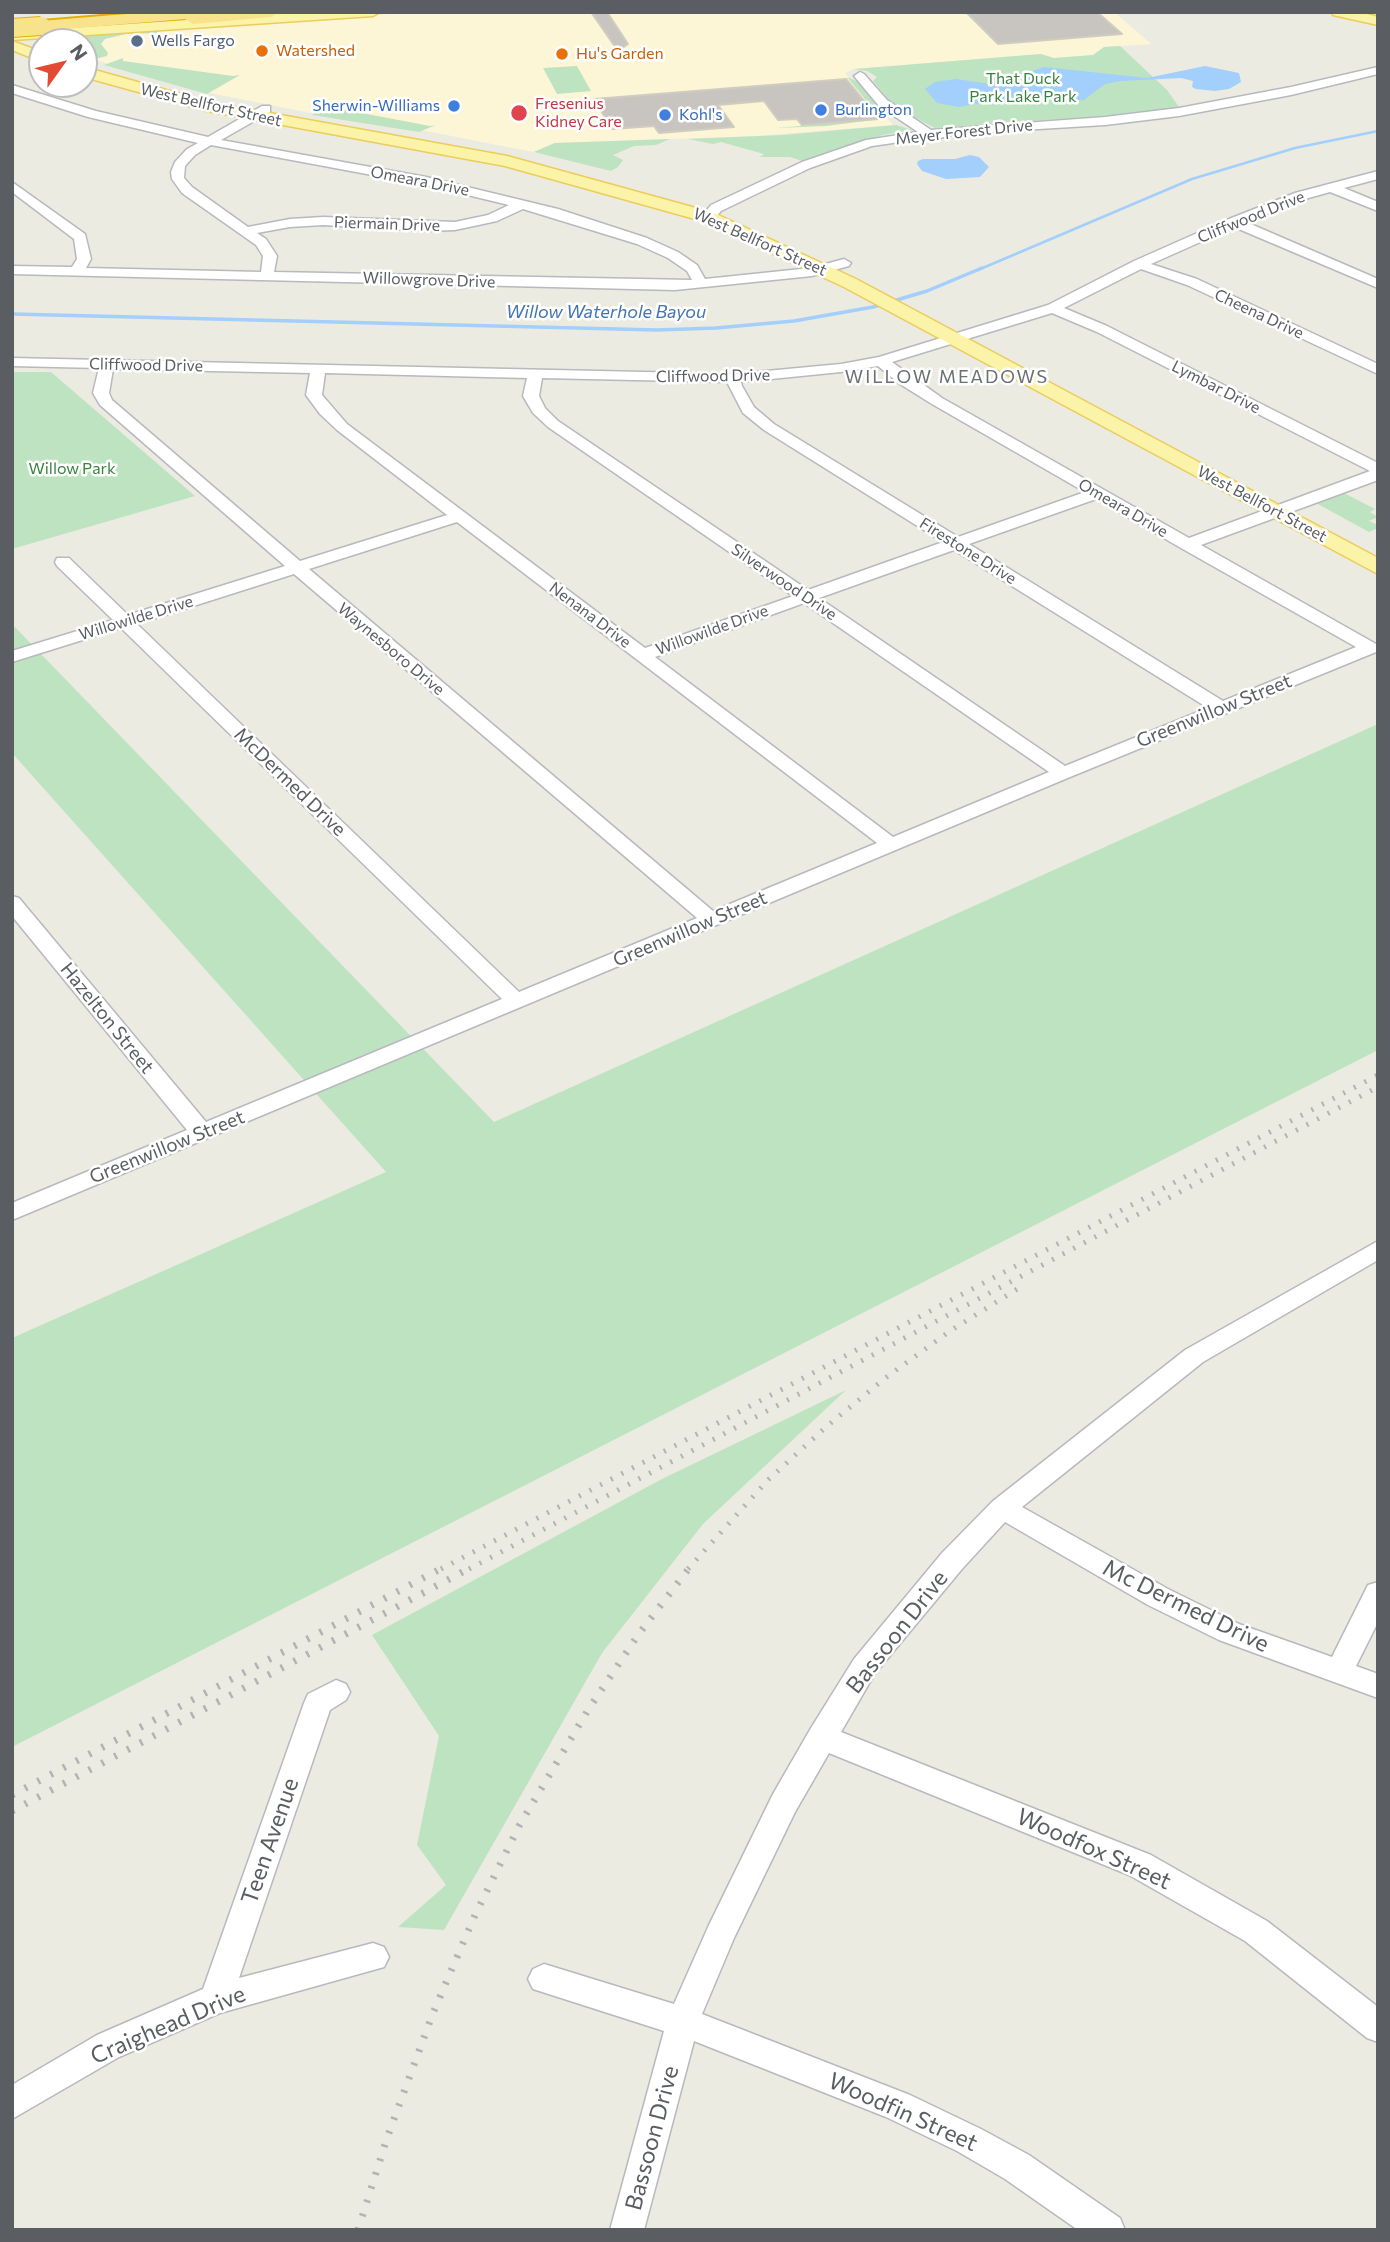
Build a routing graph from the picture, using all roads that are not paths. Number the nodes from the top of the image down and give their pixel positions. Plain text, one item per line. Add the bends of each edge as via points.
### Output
1 (69, 12) edge
2 (150, 12) edge
3 (214, 12) edge
4 (271, 12) edge
5 (373, 12) edge
6 (1338, 12) edge
7 (1352, 12) edge
8 (12, 18) edge
9 (1378, 20) edge
10 (38, 28) edge
11 (46, 28) edge
12 (55, 28) edge
13 (62, 28) edge
14 (98, 28) edge
15 (107, 28) junction
16 (13, 33) edge
17 (28, 45) edge
18 (98, 69) edge
19 (1378, 70) edge
20 (860, 76) dead end
21 (1378, 78) edge
22 (1343, 83) junction
23 (12, 89) edge
24 (261, 113) junction
25 (119, 122) junction
26 (100, 130) dead end
27 (426, 135) junction
28 (932, 136) junction
29 (372, 137) junction
30 (208, 142) junction
31 (513, 157) junction
32 (1378, 175) edge
33 (12, 186) edge
34 (1330, 187) junction
35 (523, 204) junction
36 (1378, 207) edge
37 (718, 213) junction
38 (1234, 222) junction
39 (248, 231) junction
40 (844, 262) junction
41 (1139, 264) junction
42 (823, 269) junction
43 (12, 270) edge
44 (76, 272) junction
45 (267, 276) junction
46 (1378, 284) edge
47 (702, 285) junction
48 (1054, 308) junction
49 (979, 332) junction
50 (957, 340) junction
51 (881, 361) junction
52 (12, 362) edge
53 (107, 364) junction
54 (318, 369) junction
55 (1378, 370) edge
56 (535, 375) junction
57 (734, 378) junction
58 (1126, 412) junction
59 (1106, 419) junction
60 (1378, 472) edge
61 (1097, 493) junction
62 (1286, 508) junction
63 (461, 516) junction
64 (957, 543) junction
65 (1187, 544) junction
66 (1378, 547) edge
67 (63, 562) dead end
68 (1378, 567) edge
69 (296, 568) junction
70 (805, 597) junction
71 (124, 622) junction
72 (1370, 648) joint
73 (643, 655) junction
74 (12, 657) edge
75 (1220, 708) junction
76 (1063, 773) junction
77 (892, 845) junction
78 (12, 902) edge
79 (710, 919) junction
80 (517, 1002) junction
81 (202, 1133) junction
82 (12, 1212) edge
83 (1378, 1250) edge
84 (1002, 1508) junction
85 (1378, 1593) edge
86 (1338, 1673) junction
87 (1378, 1686) edge
88 (336, 1692) dead end
89 (821, 1737) junction
90 (373, 1957) dead end
91 (544, 1979) dead end
92 (216, 1999) junction
93 (683, 2022) junction
94 (1378, 2027) edge
95 (12, 2103) edge
96 (627, 2230) edge
97 (1108, 2230) edge

1 - 11 main road
2 - 12 highway
3 - 13 highway
4 - 15 highway
5 - 15 main road
6 - 9 main road
7 - 9 main road
8 - 10 main road
14 - 15 main road
16 - 17 main road
18 - 24 main road, West Bellfort Street via 166,92
19 - 22 street, Meyer Forest Drive
20 - 28 street via 883,103
21 - 22 street, Meyer Forest Drive
22 - 28 street, Meyer Forest Drive via 1207,111
23 - 25 street, Omeara Drive
24 - 27 main road, West Bellfort Street
24 - 29 main road, West Bellfort Street
24 - 30 street
25 - 26 street
25 - 30 street, Omeara Drive
27 - 29 main road via 415,139
27 - 31 main road, West Bellfort Street
28 - 37 street, Meyer Forest Drive via 812,166
29 - 31 main road, West Bellfort Street
30 - 35 street, Omeara Drive via 405,176
30 - 39 street via 178,164 178,180
31 - 37 main road, West Bellfort Street
32 - 34 street, Cliffwood Drive
33 - 44 street via 80,237 84,260
34 - 36 street
34 - 38 street, Cliffwood Drive
35 - 39 street, Piermain Drive via 492,218 455,226 323,221
35 - 47 street, Omeara Drive via 660,249 692,268
37 - 40 main road, West Bellfort Street via 798,240
37 - 42 main road, West Bellfort Street
38 - 41 street, Cliffwood Drive
38 - 46 street
39 - 45 street via 270,256
40 - 42 street, Willowgrove Drive
40 - 49 main road, West Bellfort Street
41 - 48 street, Cliffwood Drive
41 - 55 street, Cheena Drive via 1192,282
42 - 47 street, Willowgrove Drive
42 - 50 main road, West Bellfort Street
43 - 44 street, Willowgrove Drive
44 - 45 street, Willowgrove Drive
45 - 47 street, Willowgrove Drive
48 - 49 street, Cliffwood Drive
48 - 60 street, Lymbar Drive
49 - 50 street, Cliffwood Drive
49 - 58 main road, West Bellfort Street
50 - 51 street, Cliffwood Drive
50 - 59 main road, West Bellfort Street
51 - 57 street, Cliffwood Drive
51 - 61 street, Omeara Drive via 937,401
52 - 53 street, Cliffwood Drive
53 - 54 street, Cliffwood Drive
53 - 69 street, Waynesboro Drive via 101,393 105,402
54 - 56 street, Cliffwood Drive
54 - 63 street, Nenana Drive via 314,395 325,411
56 - 57 street, Cliffwood Drive
56 - 70 street, Silverwood Drive via 531,396 553,424
57 - 64 street, Firestone Drive via 748,410 769,427
58 - 59 main road
58 - 62 main road, West Bellfort Street
59 - 62 main road, West Bellfort Street
60 - 62 street
61 - 64 street, Willowilde Drive
61 - 65 street, Omeara Drive
62 - 65 street
62 - 66 main road, West Bellfort Street
62 - 68 main road, West Bellfort Street
63 - 69 street, Willowilde Drive
63 - 73 street, Nenana Drive
64 - 70 street, Willowilde Drive
64 - 75 street, Firestone Drive
65 - 72 street, Omeara Drive
67 - 71 street, McDermed Drive
69 - 71 street, Willowilde Drive
69 - 79 street, Waynesboro Drive
70 - 73 street, Willowilde Drive
70 - 76 street, Silverwood Drive
71 - 74 street, Willowilde Drive
71 - 80 street, McDermed Drive
72 - 75 street, Greenwillow Street
73 - 77 street, Nenana Drive
75 - 76 street, Greenwillow Street
76 - 77 street, Greenwillow Street
77 - 79 street, Greenwillow Street
78 - 81 street, Hazelton Street
79 - 80 street, Greenwillow Street
80 - 81 street, Greenwillow Street
81 - 82 street, Greenwillow Street
83 - 84 street, Bassoon Drive via 1194,1356
84 - 86 street, Mc Dermed Drive via 1229,1632
84 - 89 street, Bassoon Drive via 864,1667
85 - 86 street
86 - 87 street, Mc Dermed Drive
88 - 92 street, Teen Avenue via 318,1703
89 - 93 street, Bassoon Drive via 720,1935
89 - 94 street, Woodfox Street via 1140,1865 1256,1931
90 - 92 street, Craighead Drive
91 - 93 street
92 - 95 street, Craighead Drive via 108,2046
93 - 96 street, Bassoon Drive
93 - 97 street, Woodfin Street via 843,2083 969,2140

